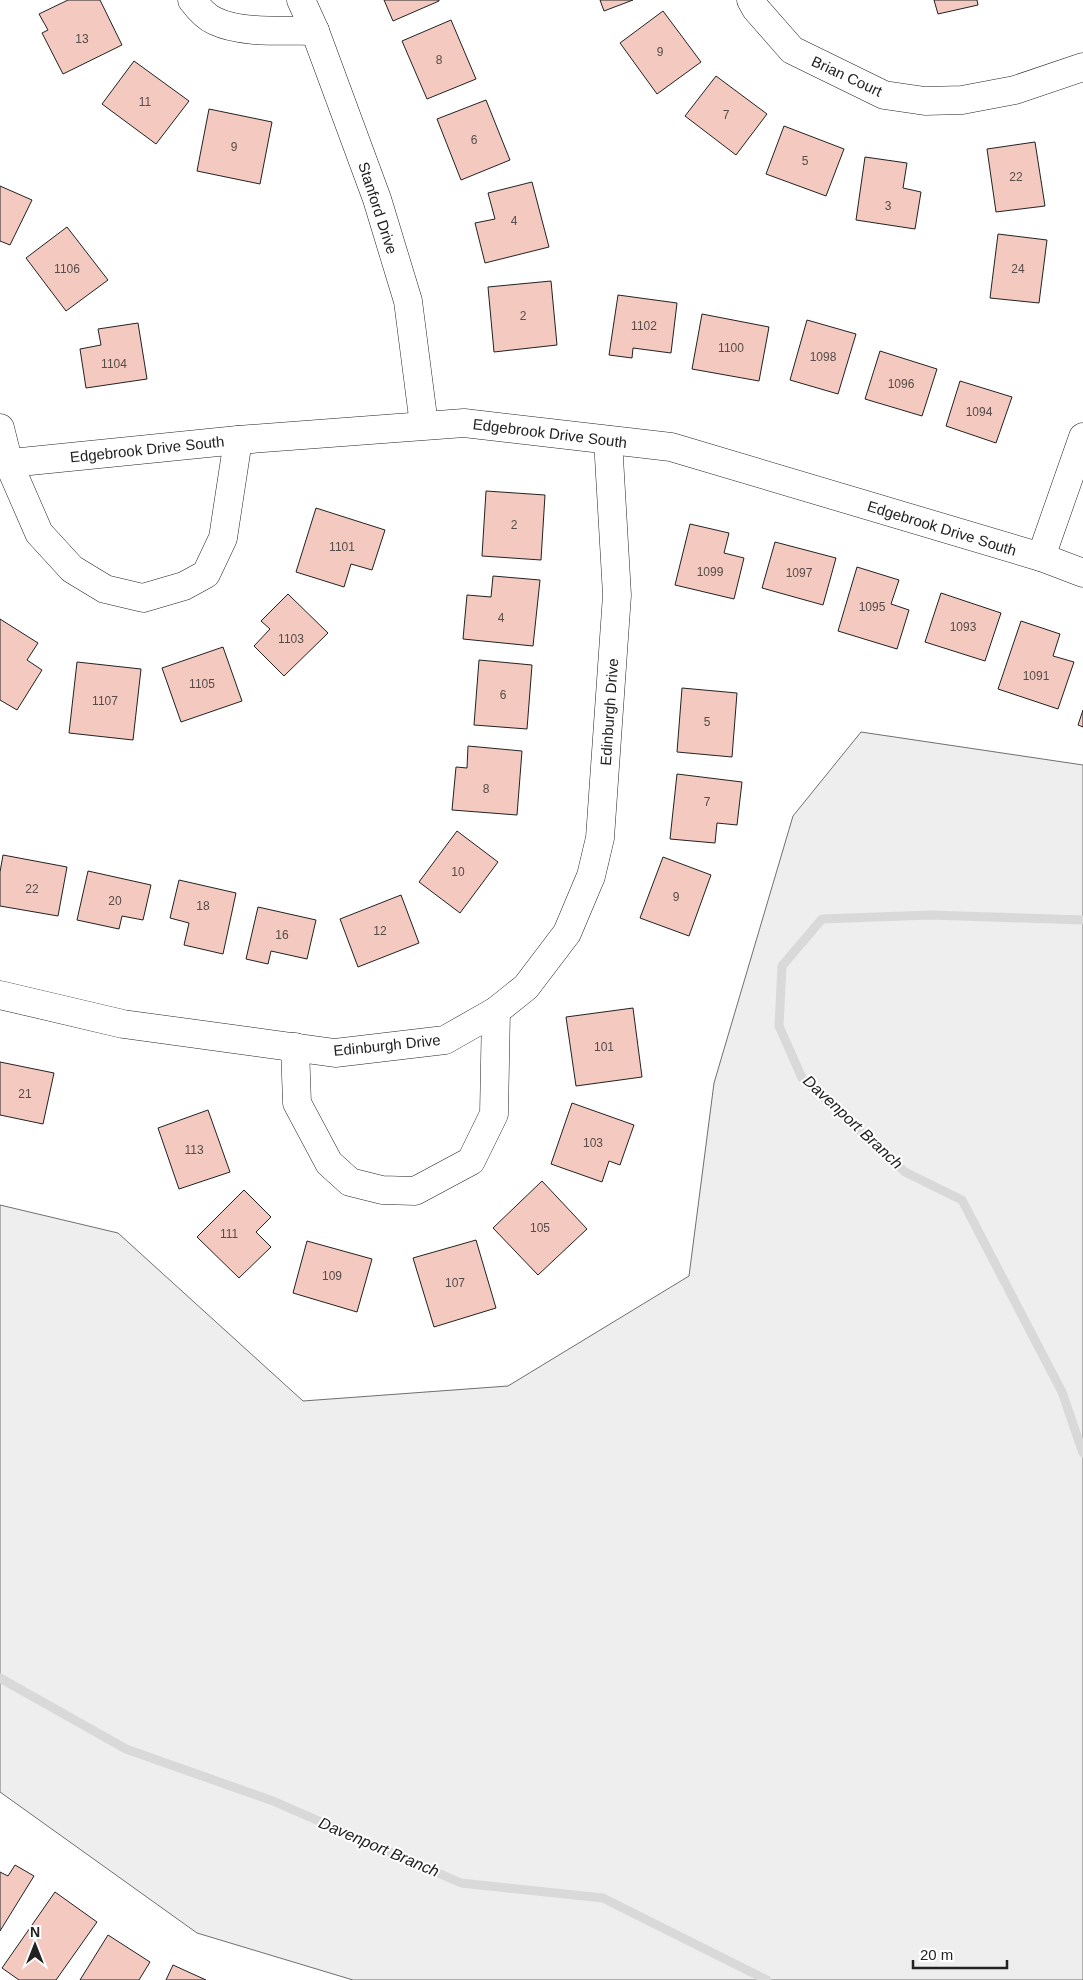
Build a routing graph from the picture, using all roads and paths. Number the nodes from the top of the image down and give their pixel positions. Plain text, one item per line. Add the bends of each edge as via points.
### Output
1 (192, 0) edge
2 (301, 0) edge
3 (751, 0) edge
4 (315, 32) junction
5 (1083, 67) edge
6 (424, 425) junction
7 (0, 428) edge
8 (1083, 437) edge
9 (238, 440) junction
10 (608, 440) junction
11 (5, 464) edge
12 (1041, 557) junction
13 (1083, 572) edge
14 (0, 996) edge
15 (496, 1011) junction
16 (296, 1047) junction

1 - 4 street via 214,21 242,28
2 - 4 street, Stanford Drive
3 - 5 street, Brian Court via 792,50 884,95 925,101 962,100 1015,90
4 - 6 street, Stanford Drive via 377,199 408,301
6 - 9 street, Edgebrook Drive South
6 - 10 street, Edgebrook Drive South via 464,423
7 - 11 street
8 - 12 street
9 - 11 street, Edgebrook Drive South
9 - 11 street via 223,538 206,574 184,586 143,598 104,590 72,569 39,533
10 - 12 street, Edgebrook Drive South via 671,447
10 - 15 street, Edinburgh Drive via 617,595 600,838 591,876 567,933 526,987
12 - 13 street, Edgebrook Drive South
14 - 16 street, Edinburgh Drive via 123,1024
15 - 16 street, Edinburgh Drive via 445,1040 335,1053
15 - 16 street via 494,1114 470,1161 415,1192 382,1190 350,1182 329,1164 298,1103

